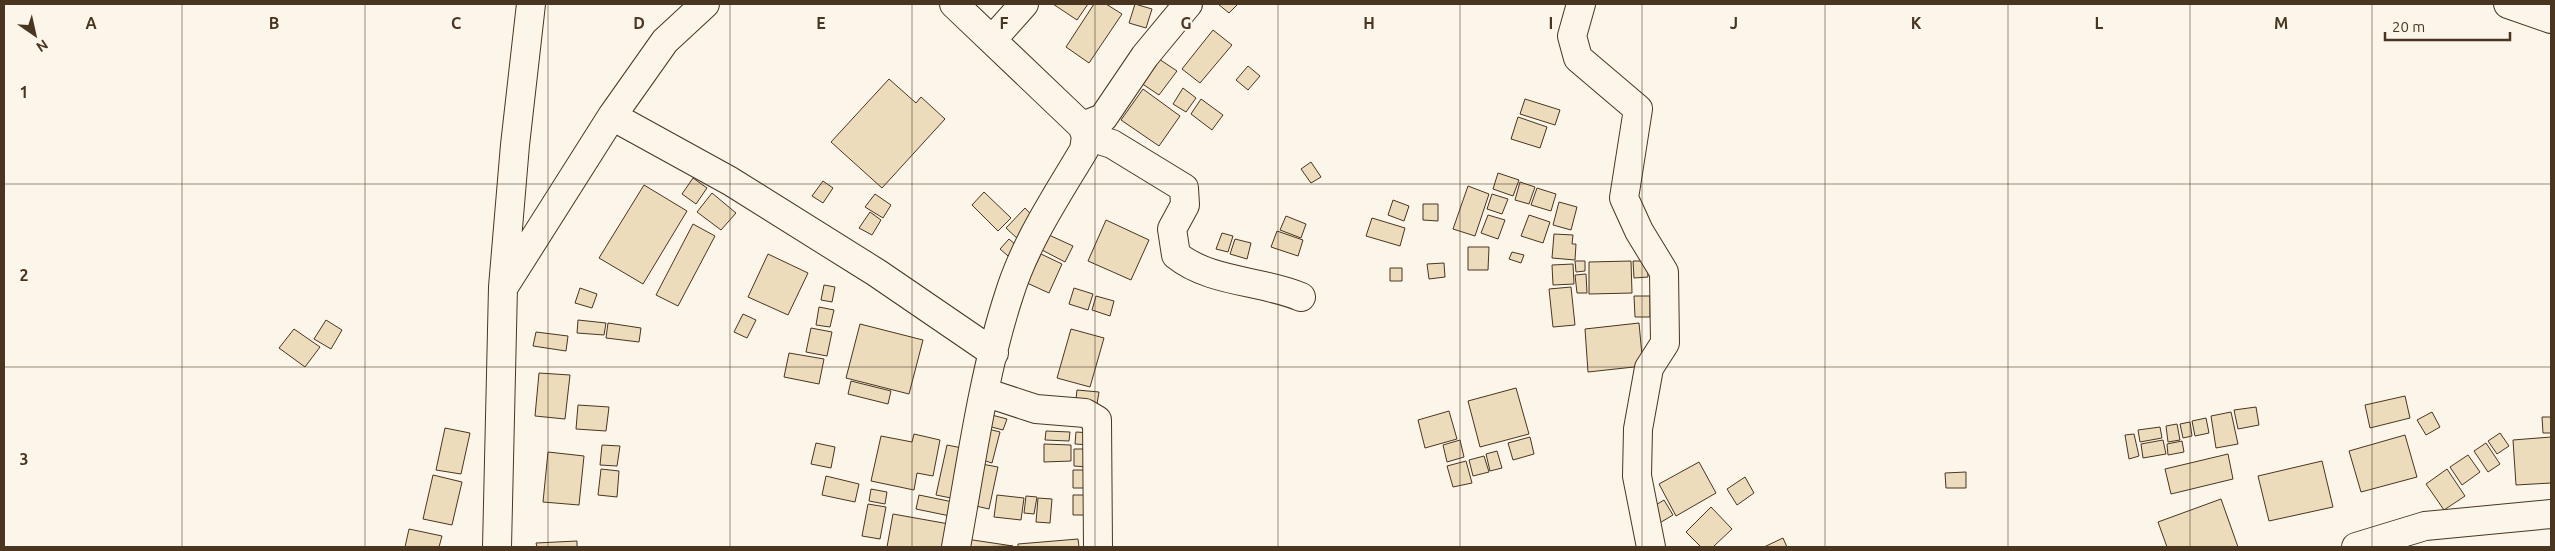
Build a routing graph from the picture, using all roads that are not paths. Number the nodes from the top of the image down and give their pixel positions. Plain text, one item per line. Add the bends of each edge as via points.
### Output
1 (531, 4) edge
2 (705, 4) edge
3 (954, 4) edge
4 (1024, 4) edge
5 (1188, 4) edge
6 (1582, 4) edge
7 (2508, 4) edge
8 (2551, 19) edge
9 (992, 40) junction
10 (612, 116) junction
11 (1084, 131) junction
12 (503, 288) junction
13 (1301, 297) dead end
14 (994, 353) junction
15 (984, 392) junction
16 (2551, 514) edge
17 (497, 547) edge
18 (956, 547) edge
19 (1098, 547) edge
20 (1651, 547) edge
21 (2356, 547) edge

1 - 12 street
2 - 10 street via 665,41
3 - 9 street
4 - 9 street
5 - 11 street via 1145,56 1103,118
6 - 20 street via 1572,36 1578,58 1638,109 1624,198 1664,272 1665,343 1649,368 1638,430 1637,476
7 - 8 street
9 - 11 street
10 - 12 street
10 - 14 street via 730,181 877,273
11 - 13 street via 1112,144 1184,188 1185,205 1172,229 1176,255 1189,265 1255,286 1283,289
11 - 14 street via 1084,150 1037,228 1012,286
12 - 17 street
14 - 15 street
15 - 18 street
15 - 19 street via 1036,409 1085,413 1097,420
16 - 21 street via 2424,526

